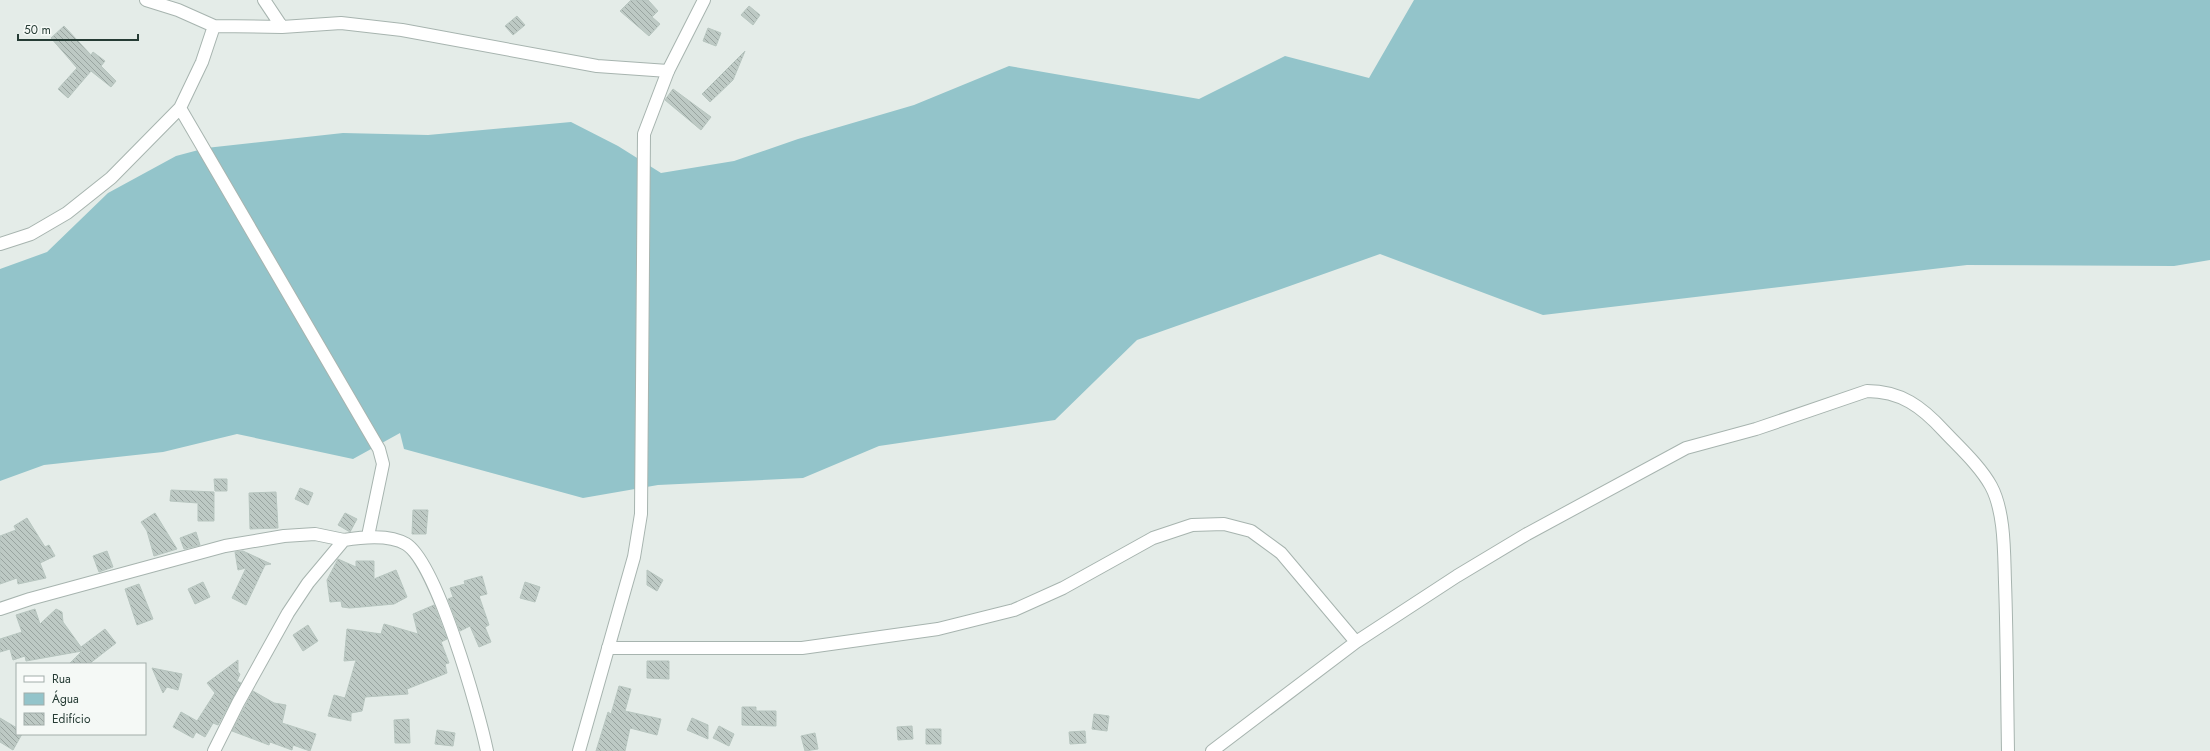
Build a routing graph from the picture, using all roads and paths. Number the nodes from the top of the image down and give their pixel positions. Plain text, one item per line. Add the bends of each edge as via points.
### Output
1 (146, 0) edge
2 (264, 0) edge
3 (704, 0) edge
4 (214, 26) junction
5 (282, 27) junction
6 (668, 71) junction
7 (180, 108) junction
8 (0, 244) edge
9 (368, 536) junction
10 (344, 540) junction
11 (0, 610) edge
12 (1356, 642) junction
13 (608, 648) junction
14 (214, 751) edge
15 (487, 751) edge
16 (579, 751) edge
17 (1212, 751) edge
18 (2008, 751) edge

1 - 4 street via 178,10
2 - 5 street
3 - 6 street
4 - 5 street
4 - 7 street via 202,62
5 - 6 street via 341,23 402,30 597,66
6 - 13 street via 644,134 641,514 634,557
7 - 8 street via 111,178 67,213 31,234
7 - 9 street via 379,449 383,464
9 - 10 street
9 - 15 street via 406,544 422,559 431,576 461,657
10 - 11 street via 315,534 284,536 225,546 30,599
10 - 14 street via 308,583 288,613
12 - 13 street via 1281,553 1251,531 1224,524 1192,525 1153,538 1063,588 1014,610 938,629 802,648
12 - 17 street
12 - 18 street via 1527,534 1686,448 1867,391 1883,391 1900,395 1932,418 1971,459 1991,486 2001,518 2004,553
13 - 16 street

